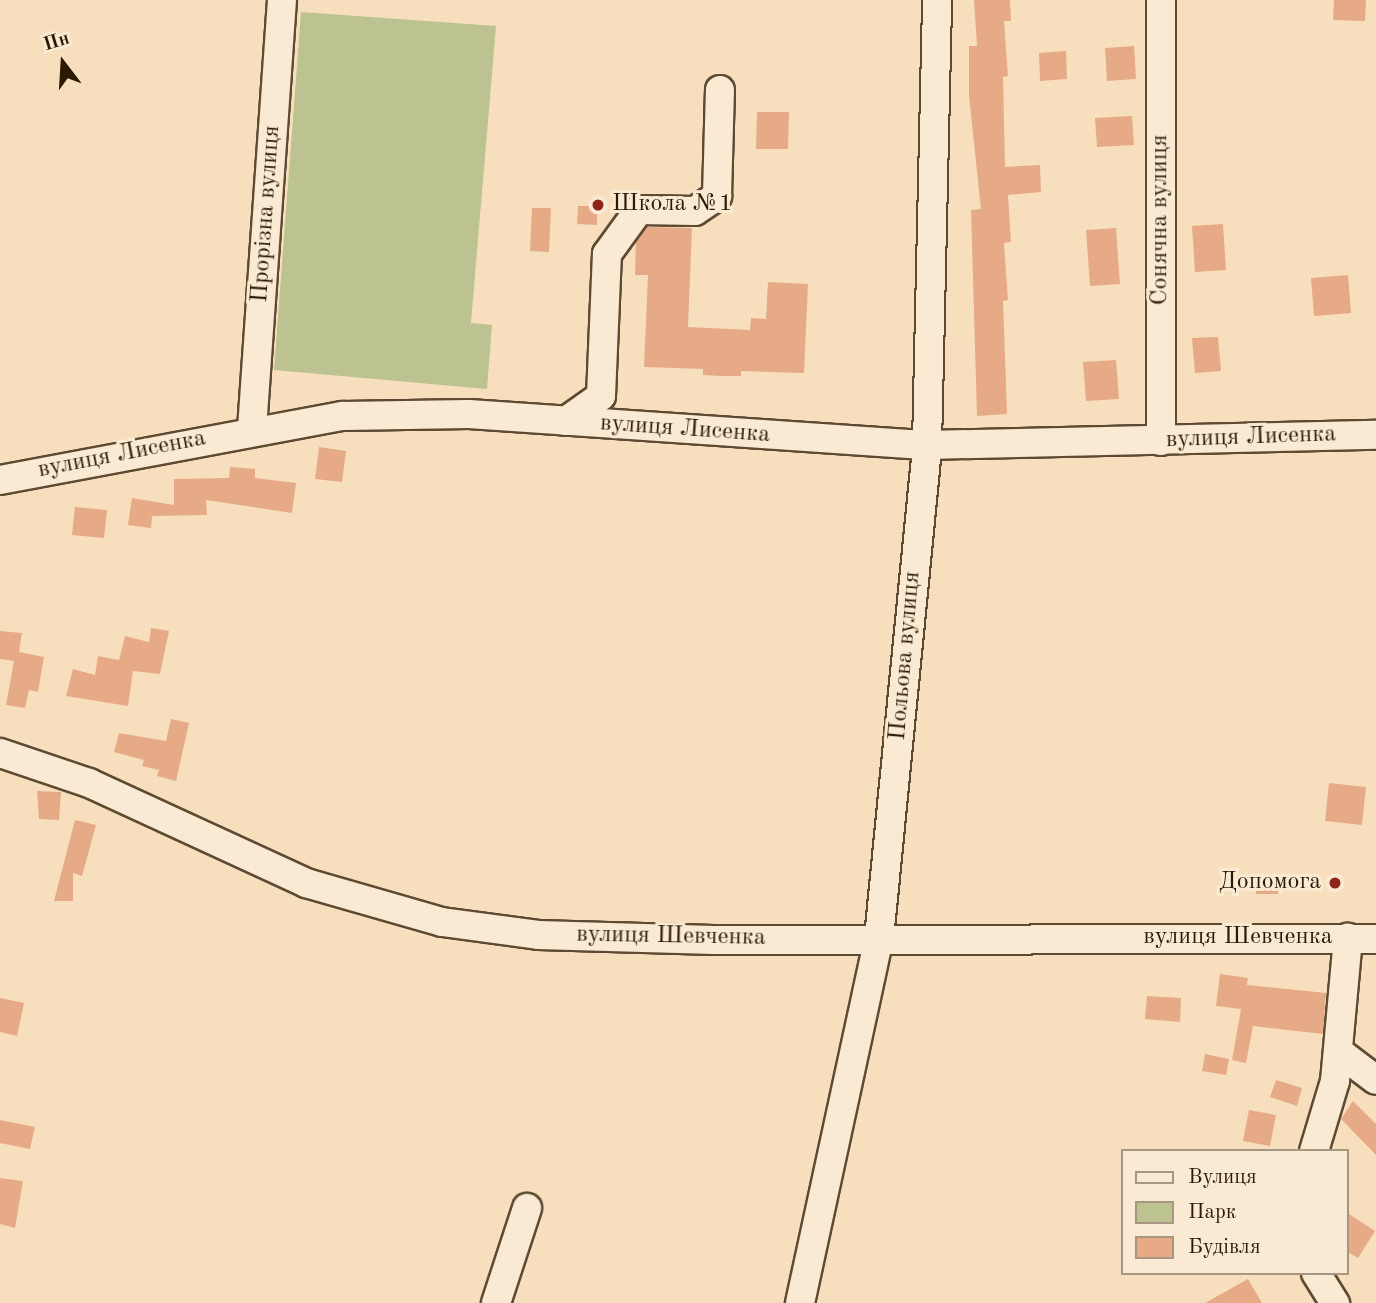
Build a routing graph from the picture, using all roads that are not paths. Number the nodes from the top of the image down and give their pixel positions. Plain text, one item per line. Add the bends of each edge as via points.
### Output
1 (282, 0) edge
2 (937, 0) edge
3 (1161, 0) edge
4 (720, 90) dead end
5 (566, 421) junction
6 (252, 429) junction
7 (1376, 435) edge
8 (1161, 440) junction
9 (927, 445) junction
10 (0, 480) edge
11 (0, 753) edge
12 (879, 938) junction
13 (1348, 938) junction
14 (1376, 939) edge
15 (1339, 1052) junction
16 (1376, 1080) edge
17 (1315, 1149) edge
18 (527, 1208) dead end
19 (1316, 1275) edge
20 (496, 1303) edge
21 (800, 1303) edge
22 (1335, 1303) edge

1 - 6 street, Прорізна вулиця
2 - 9 street, Польова вулиця
3 - 8 street, Сонячна вулиця
4 - 5 street via 717,196 695,211 639,210 607,254 601,396
5 - 6 street, вулиця Лисенка via 469,414 343,415
5 - 9 street, вулиця Лисенка
6 - 10 street, вулиця Лисенка
7 - 8 street, вулиця Лисенка
8 - 9 street, вулиця Лисенка
9 - 12 street, Польова вулиця
11 - 12 street, вулиця Шевченка via 89,783 306,883 442,922 538,934
12 - 13 street, вулиця Шевченка
12 - 21 street, Польова вулиця
13 - 14 street, вулиця Шевченка
13 - 15 street
15 - 16 street
15 - 17 street
18 - 20 street
19 - 22 street

